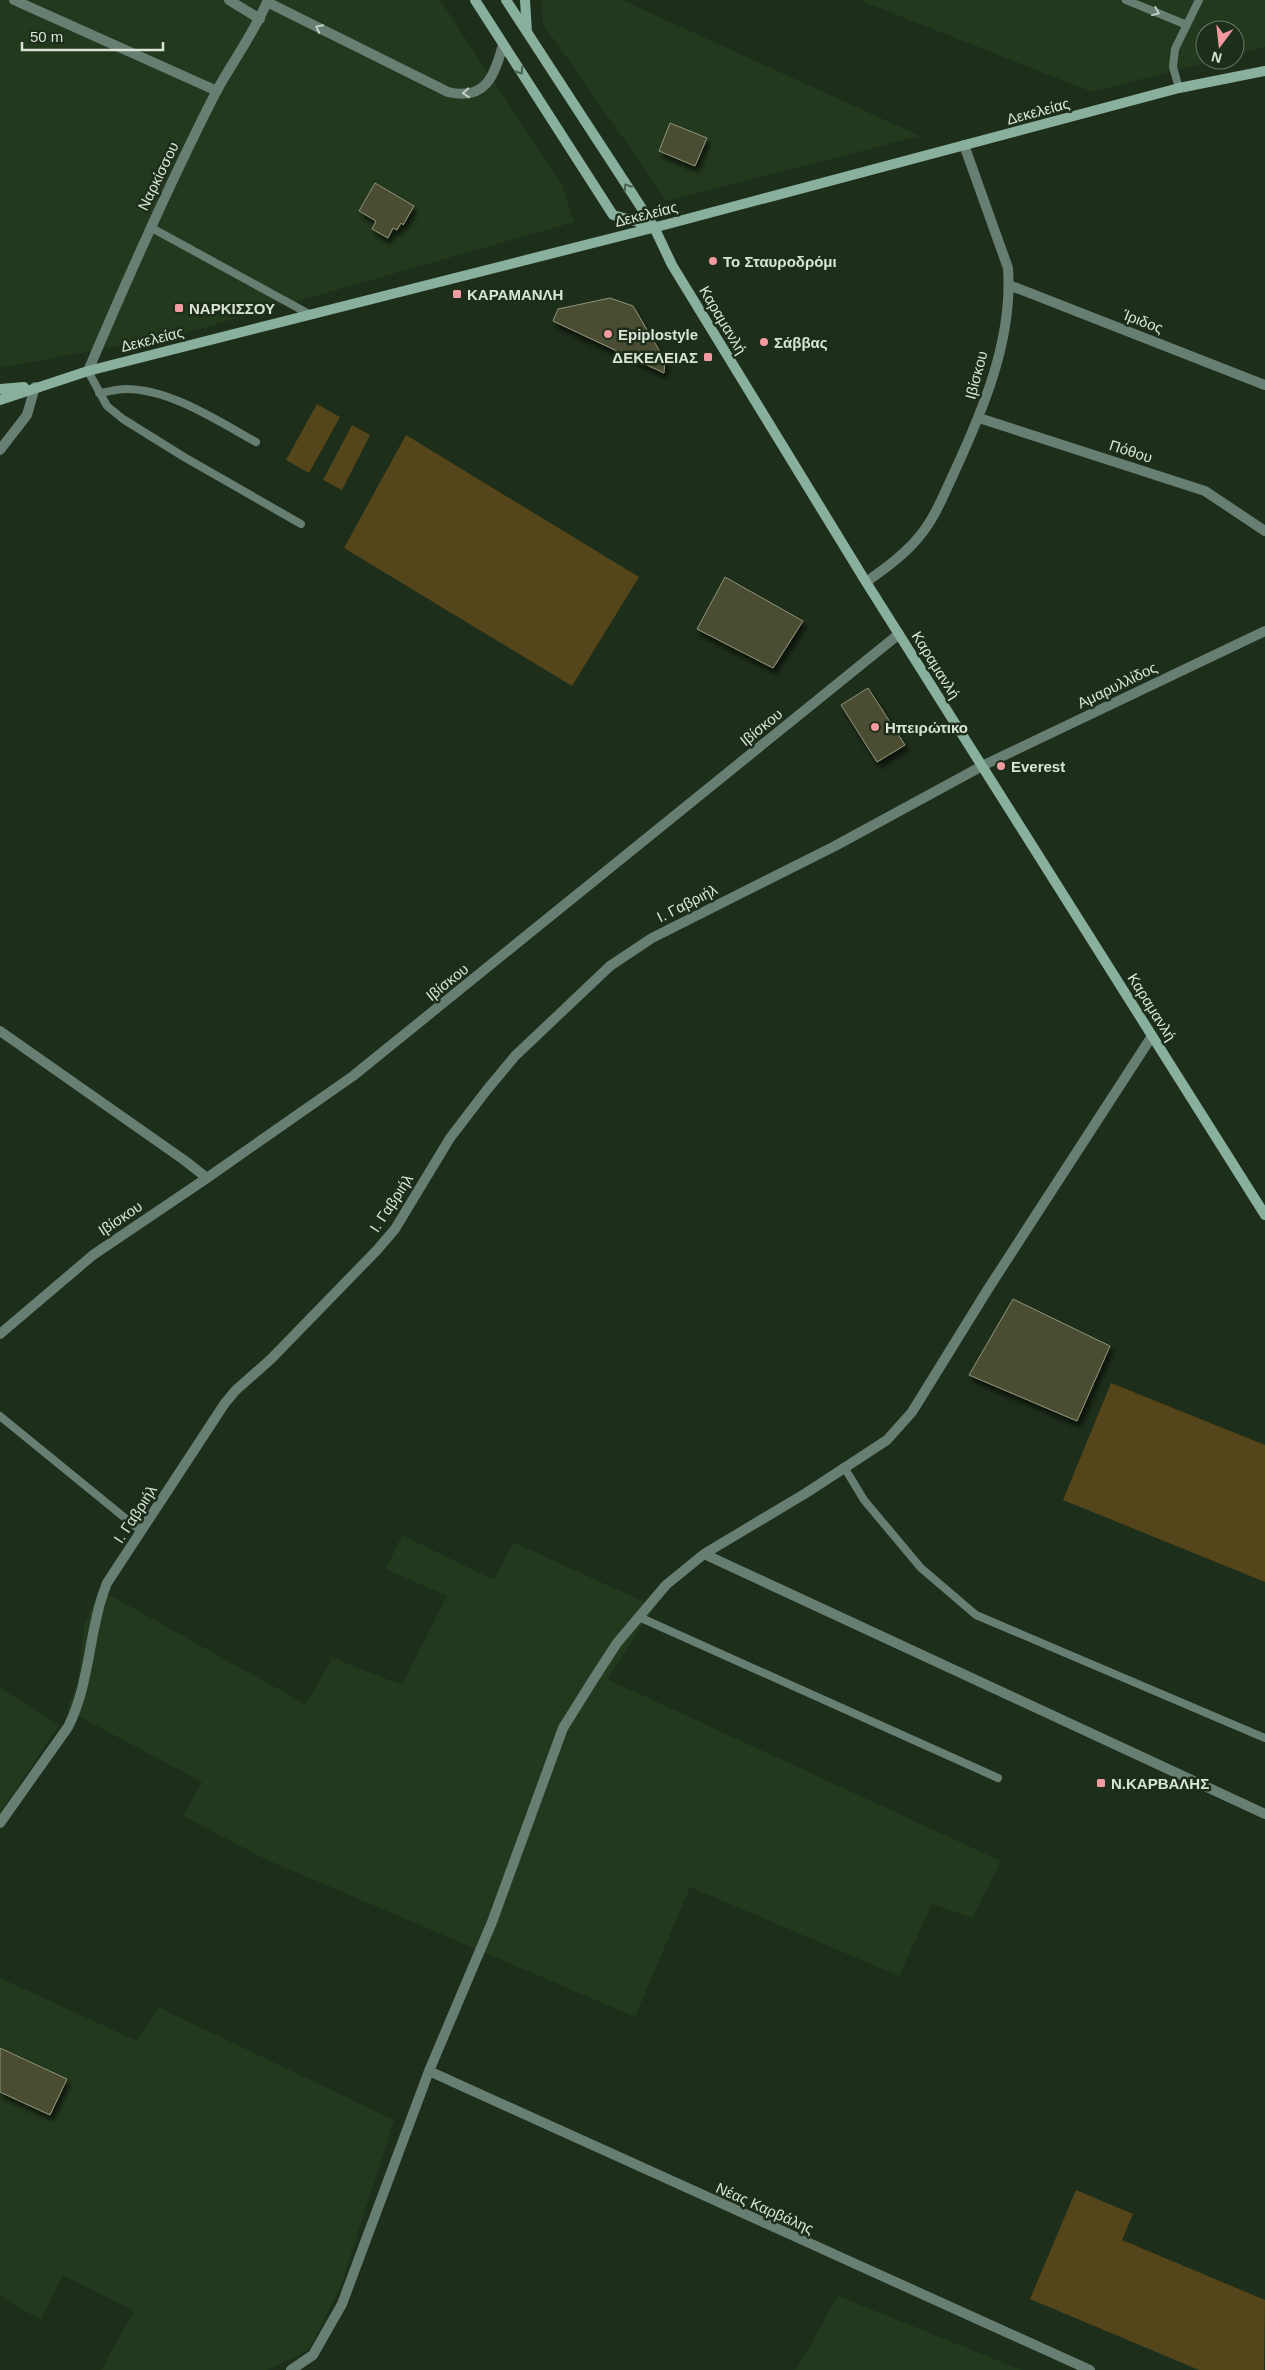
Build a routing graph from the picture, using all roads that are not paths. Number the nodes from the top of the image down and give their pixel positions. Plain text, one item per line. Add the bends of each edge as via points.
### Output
1 (14, 0) edge
2 (229, 0) edge
3 (475, 0) edge
4 (506, 0) edge
5 (525, 0) edge
6 (1126, 0) edge
7 (1199, 0) edge
8 (267, 1) edge
9 (260, 19) junction
10 (1187, 25) junction
11 (528, 33) junction
12 (504, 45) junction
13 (1265, 71) edge
14 (1179, 88) junction
15 (217, 91) junction
16 (964, 145) junction
17 (654, 227) junction
18 (150, 228) junction
19 (1009, 285) junction
20 (311, 315) junction
21 (88, 371) junction
22 (1265, 385) edge
23 (35, 387) junction
24 (0, 389) edge
25 (99, 393) junction
26 (0, 400) edge
27 (979, 418) junction
28 (256, 442) dead end
29 (0, 450) edge
30 (301, 524) dead end
31 (1265, 531) edge
32 (866, 582) junction
33 (1265, 631) edge
34 (899, 634) junction
35 (982, 766) junction
36 (0, 1031) edge
37 (1152, 1036) junction
38 (207, 1178) junction
39 (1265, 1215) edge
40 (0, 1334) edge
41 (0, 1416) edge
42 (844, 1467) junction
43 (141, 1531) junction
44 (704, 1554) junction
45 (638, 1617) junction
46 (1265, 1738) edge
47 (998, 1778) dead end
48 (1265, 1814) edge
49 (0, 1823) edge
50 (429, 2072) junction
51 (291, 2370) edge
52 (1090, 2370) edge

1 - 15 street
2 - 9 street
3 - 12 main road
4 - 11 main road, Καραμανλή
5 - 11 main road
6 -> 10 lane
7 - 10 lane
8 - 9 street, Ναρκίσσου
12 -> 8 street via 493,76 476,92 462,95 448,92
9 - 15 street, Ναρκίσσου
10 - 14 lane via 1176,49 1173,67
17 -> 11 main road, Καραμανλή
12 -> 17 main road via 613,215
13 - 14 main road, Δεκελείας
14 - 16 main road, Δεκελείας
15 - 18 street, Ναρκίσσου
16 - 17 main road, Δεκελείας
16 - 19 street, Ιβίσκου via 1003,250
17 - 20 main road, Δεκελείας
17 - 32 main road, Καραμανλή via 672,265
18 - 20 lane
18 - 21 street, Ναρκίσσου
19 - 22 street, Ίριδος
19 - 27 street, Ιβίσκου via 1000,344 987,399
20 - 21 main road, Δεκελείας
21 - 23 main road, Δεκελείας
21 - 25 lane
23 - 24 main road, Δεκελείας
23 - 26 main road, Δεκελείας
23 - 29 street via 27,415
25 - 28 lane via 125,389 148,392 197,409
25 - 30 lane via 107,406 123,419
27 - 31 street, Πόθου via 1204,491
27 - 32 street, Ιβίσκου via 929,523 904,552
32 - 34 main road, Καραμανλή
33 - 35 street, Αμαρυλλίδος
34 - 35 main road, Καραμανλή
34 - 38 street, Ιβίσκου via 353,1076
35 - 37 main road, Καραμανλή
35 - 43 street, Ι. Γαβριήλ via 835,846 652,938 610,966 550,1020 515,1056 450,1138 394,1229 377,1250 271,1359 236,1390
36 - 38 street
37 - 39 main road, Καραμανλή
37 - 42 street via 912,1412 887,1440
38 - 40 street, Ιβίσκου via 93,1255
41 - 43 lane
42 - 44 street
42 - 46 lane via 864,1500 921,1568 976,1615
43 - 49 street, Ι. Γαβριήλ via 107,1583 98,1607 85,1683 76,1711
44 - 45 street via 666,1585
44 - 48 street
45 - 47 lane
45 - 50 street via 563,1728 492,1922
50 - 51 street via 342,2304 313,2355
50 - 52 street, Νέας Καρβάλης

